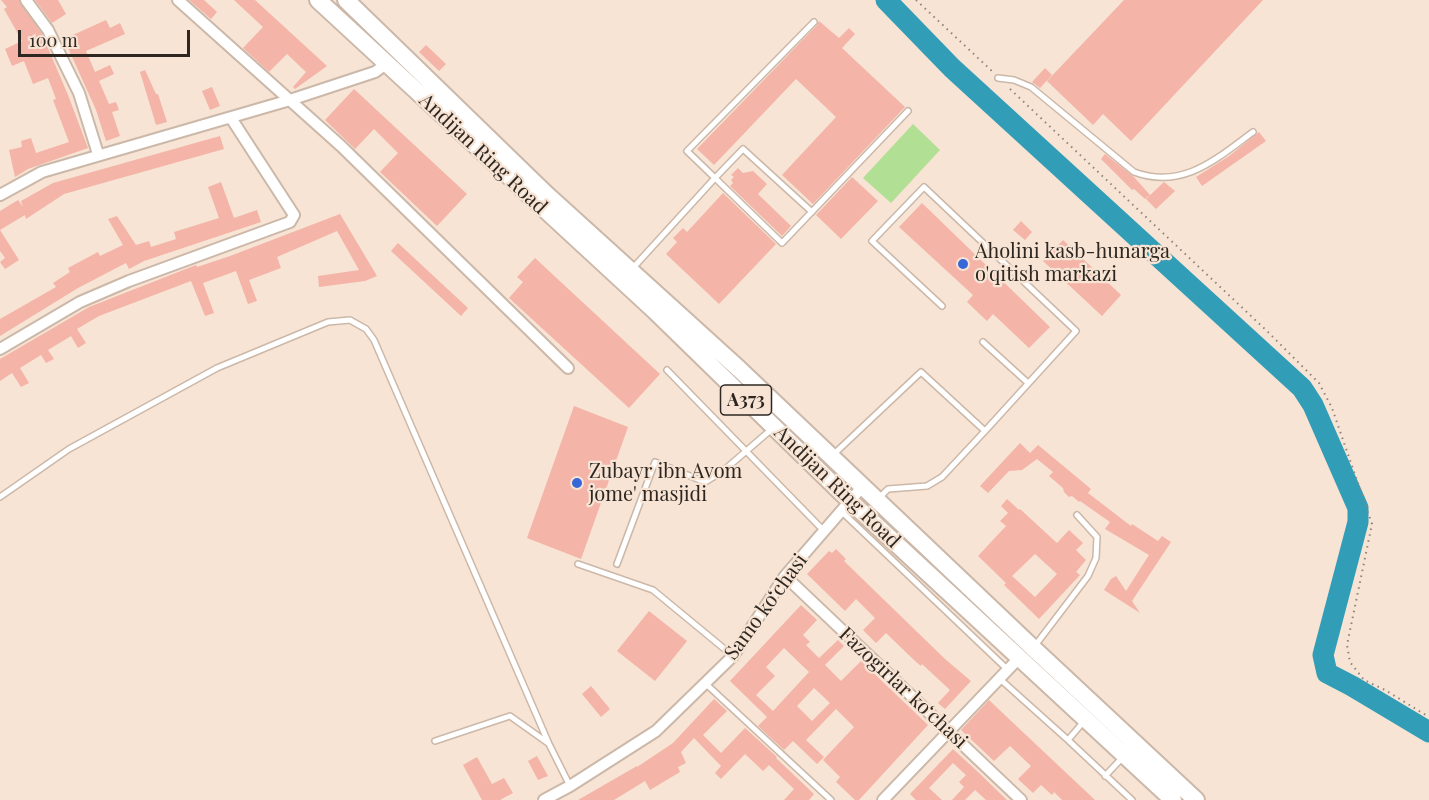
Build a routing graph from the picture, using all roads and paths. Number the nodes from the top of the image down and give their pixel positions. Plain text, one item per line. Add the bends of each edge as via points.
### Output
1 (26, 0) edge
2 (178, 0) edge
3 (318, 0) edge
4 (346, 0) edge
5 (916, 0) edge
6 (814, 21) dead end
7 (386, 64) junction
8 (998, 78) junction
9 (290, 100) junction
10 (909, 111) dead end
11 (231, 118) junction
12 (1253, 132) dead end
13 (98, 154) junction
14 (715, 178) junction
15 (0, 195) edge
16 (812, 212) junction
17 (631, 270) junction
18 (942, 306) dead end
19 (983, 342) dead end
20 (0, 349) edge
21 (568, 368) dead end
22 (667, 370) dead end
23 (1028, 383) junction
24 (774, 426) junction
25 (985, 431) junction
26 (747, 452) junction
27 (830, 457) junction
28 (862, 487) junction
29 (0, 497) edge
30 (876, 500) junction
31 (846, 506) junction
32 (1077, 515) dead end
33 (824, 531) junction
34 (578, 564) dead end
35 (617, 564) dead end
36 (785, 576) junction
37 (1026, 653) junction
38 (733, 656) junction
39 (1008, 670) junction
40 (1000, 678) junction
41 (705, 683) junction
42 (1429, 717) edge
43 (1086, 719) junction
44 (948, 731) junction
45 (1068, 740) junction
46 (435, 741) dead end
47 (549, 744) junction
48 (1125, 755) junction
49 (1106, 776) junction
50 (570, 786) junction
51 (544, 800) edge
52 (831, 800) edge
53 (883, 800) edge
54 (1021, 800) edge
55 (1132, 800) edge
56 (1173, 800) edge
57 (1196, 800) edge

1 - 13 street via 48,30 79,93
2 - 9 street
3 - 7 highway, Andijan Ring Road / A373
4 - 17 highway, Andijan Ring Road / A373 via 546,194
5 - 8 path
6 - 14 lane via 687,151
7 - 9 street via 375,72
7 - 24 highway, Andijan Ring Road / A373
8 - 12 lane via 1031,87 1134,172 1148,177 1188,174
8 - 42 path via 1319,383 1332,408 1372,524 1347,645 1350,662 1364,680
9 - 11 street
9 - 21 street
10 - 16 lane
11 - 13 street
11 - 20 street via 294,215 290,222 90,298
13 - 15 street via 42,172
14 - 16 lane via 743,148
14 - 16 lane via 783,243
14 - 17 lane
17 - 27 highway, Andijan Ring Road / A373
18 - 23 lane via 872,241 924,187 1076,331
19 - 23 lane
22 - 26 lane
23 - 25 lane
24 - 26 lane
24 - 31 highway, Andijan Ring Road / A373
25 - 27 lane via 921,372
25 - 30 lane via 942,477 927,486 888,489
26 - 33 lane
26 - 35 lane via 705,482 656,462
27 - 28 highway, Andijan Ring Road / A373
28 - 30 highway, Andijan Ring Road / A373
28 - 31 street, Samo koʻchasi
29 - 47 lane via 69,449 217,368 328,322 350,320 366,329 374,340
30 - 37 highway, Andijan Ring Road / A373
31 - 33 street, Samo koʻchasi
31 - 37 highway, Andijan Ring Road / A373
31 - 39 lane
32 - 37 lane via 1096,537 1096,558 1088,576
33 - 36 street, Samo koʻchasi
34 - 38 lane via 653,590
36 - 38 street, Samo koʻchasi
36 - 44 street, Fazogirlar koʻchasi
37 - 39 street
37 - 43 highway, Andijan Ring Road / A373
37 - 57 highway, Andijan Ring Road / A373
38 - 41 street, Samo koʻchasi
39 - 40 street
40 - 44 street
40 - 45 lane
41 - 50 street, Samo koʻchasi via 656,731
41 - 52 lane
43 - 45 lane
43 - 48 highway, Andijan Ring Road / A373
44 - 53 street
44 - 54 street, Fazogirlar koʻchasi
45 - 49 lane
46 - 47 lane via 510,716
47 - 50 lane
48 - 49 lane
48 - 56 highway, Andijan Ring Road / A373
49 - 55 lane
50 - 51 street, Samo koʻchasi

